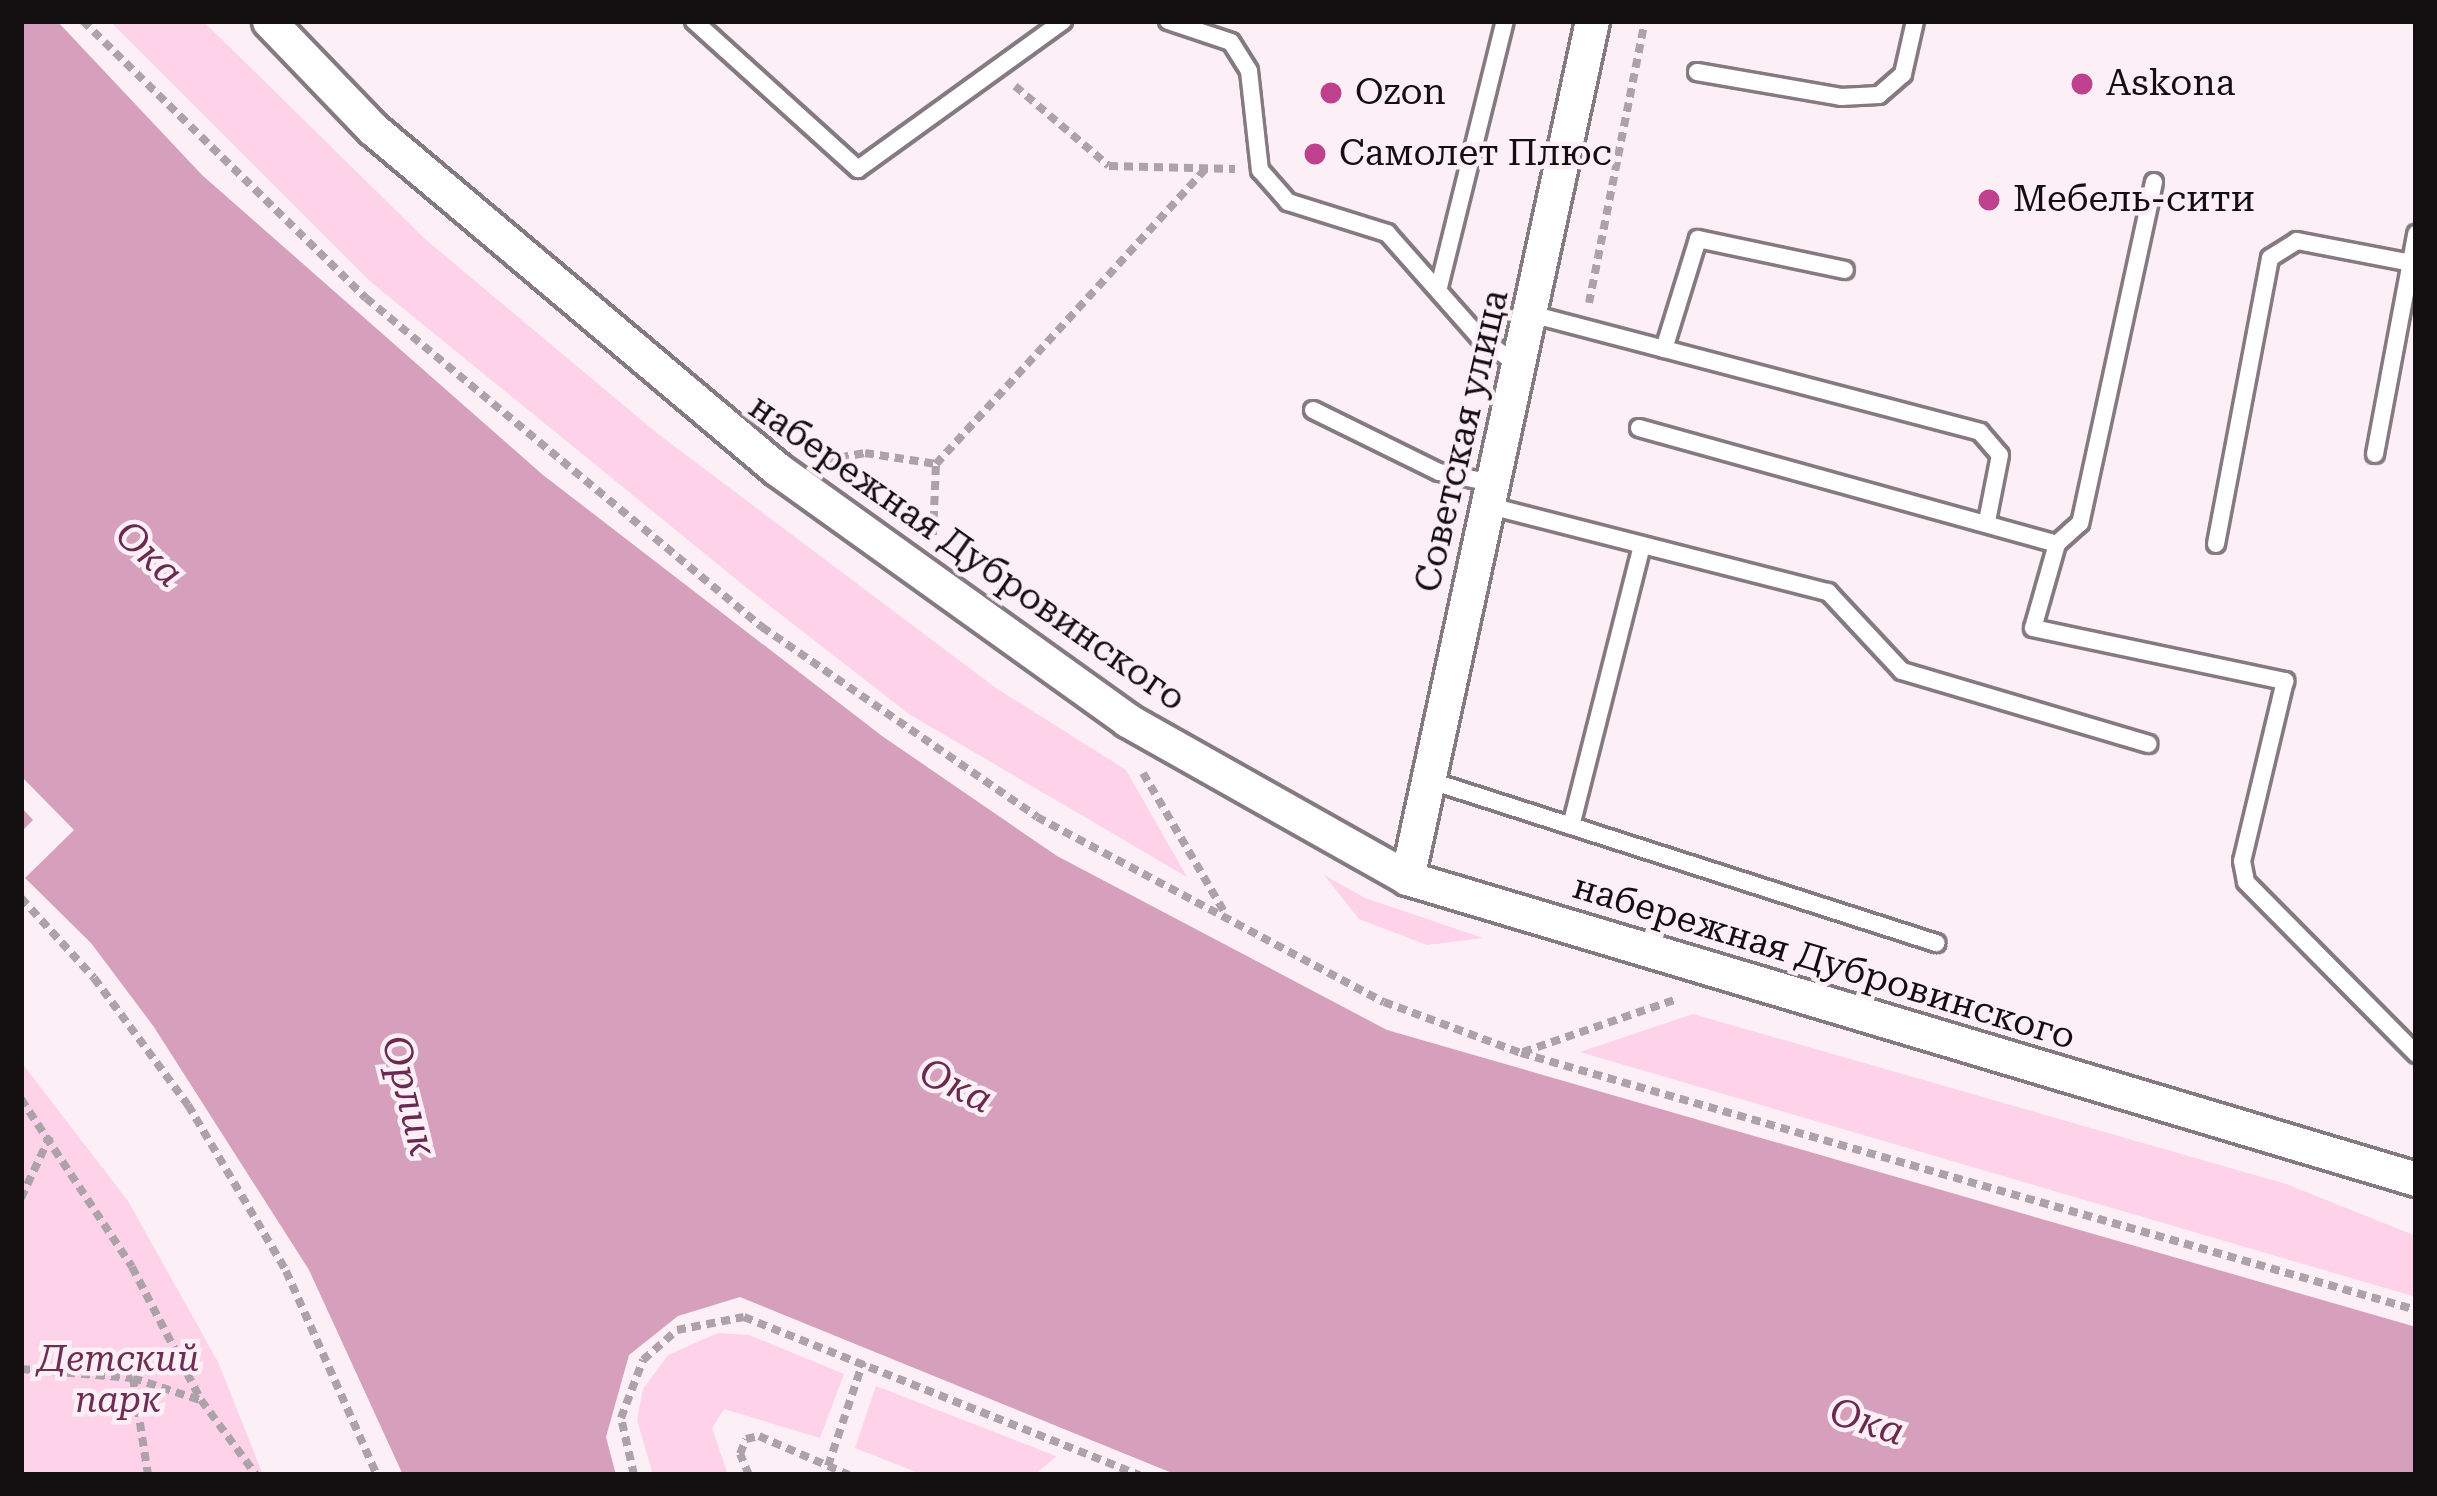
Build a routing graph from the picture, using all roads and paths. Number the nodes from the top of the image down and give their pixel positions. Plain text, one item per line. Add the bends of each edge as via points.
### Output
1 (269, 21) edge
2 (694, 21) edge
3 (1063, 21) edge
4 (1168, 21) edge
5 (1505, 21) edge
6 (1592, 21) edge
7 (1645, 21) edge
8 (1916, 21) edge
9 (995, 70) junction
10 (1696, 72) dead end
11 (1205, 169) junction
12 (1260, 170) junction
13 (2155, 182) dead end
14 (2416, 234) edge
15 (2410, 263) junction
16 (1845, 270) dead end
17 (1439, 287) junction
18 (1532, 314) junction
19 (1585, 328) junction
20 (1664, 349) junction
21 (1518, 365) junction
22 (1313, 410) dead end
23 (1639, 428) dead end
24 (2375, 454) dead end
25 (936, 464) junction
26 (777, 469) junction
27 (1488, 494) junction
28 (1987, 521) junction
29 (2057, 544) junction
30 (2216, 544) dead end
31 (1642, 546) junction
32 (932, 580) junction
33 (2148, 744) dead end
34 (1156, 771) dead end
35 (1428, 780) junction
36 (1571, 826) junction
37 (1407, 878) junction
38 (21, 898) edge
39 (1227, 917) dead end
40 (1936, 943) dead end
41 (1656, 991) dead end
42 (1677, 999) junction
43 (1700, 1006) dead end
44 (1521, 1053) dead end
45 (2416, 1054) edge
46 (21, 1099) edge
47 (50, 1136) junction
48 (2416, 1179) edge
49 (21, 1198) edge
50 (863, 1362) junction
51 (21, 1369) edge
52 (133, 1378) junction
53 (201, 1400) junction
54 (828, 1466) junction
55 (148, 1475) edge
56 (256, 1475) edge
57 (377, 1475) edge
58 (634, 1475) edge
59 (749, 1475) edge
60 (849, 1475) edge
61 (1140, 1475) edge

1 - 26 street, набережная Дубровинского via 374,129
2 - 9 lane via 858,170
3 - 9 lane
4 - 12 lane via 1231,42 1250,71
5 - 17 lane
6 - 18 street, Советская улица
7 - 19 path
8 - 10 lane via 1904,74 1879,95 1841,97
9 - 11 path via 1109,166
11 - 12 path
11 - 25 path
12 - 17 lane via 1288,202 1387,233
13 - 29 lane via 2080,523
14 - 15 lane
15 - 24 lane
15 - 30 lane via 2296,241 2270,258
16 - 20 lane via 1698,238
17 - 21 lane via 1478,338
18 - 19 lane
18 - 21 street, Советская улица
19 - 20 lane
20 - 28 lane via 1980,432 2000,455
21 - 27 street, Советская улица
22 - 27 lane
23 - 28 lane
25 - 26 path via 865,453
25 - 32 path
26 - 32 street, набережная Дубровинского
27 - 31 lane
27 - 35 street, Советская улица
28 - 29 lane
29 - 45 lane via 2033,628 2285,681 2242,861 2246,882
31 - 33 lane via 1828,592 1902,671
31 - 36 lane
32 - 37 street, набережная Дубровинского via 1127,720
34 - 39 path via 1136,761
35 - 36 lane
35 - 37 street, Советская улица
36 - 40 lane
37 - 48 street, набережная Дубровинского
38 - 57 path via 94,978 188,1105 286,1271
41 - 42 path
42 - 43 path
42 - 44 path
46 - 47 path
47 - 49 path
47 - 53 path
50 - 54 path
50 - 58 path via 744,1317 677,1330 643,1360 626,1400 621,1418
50 - 61 path
51 - 52 path
52 - 53 path
52 - 55 path
53 - 56 path
54 - 59 path via 759,1436 746,1439 740,1454
54 - 60 path

